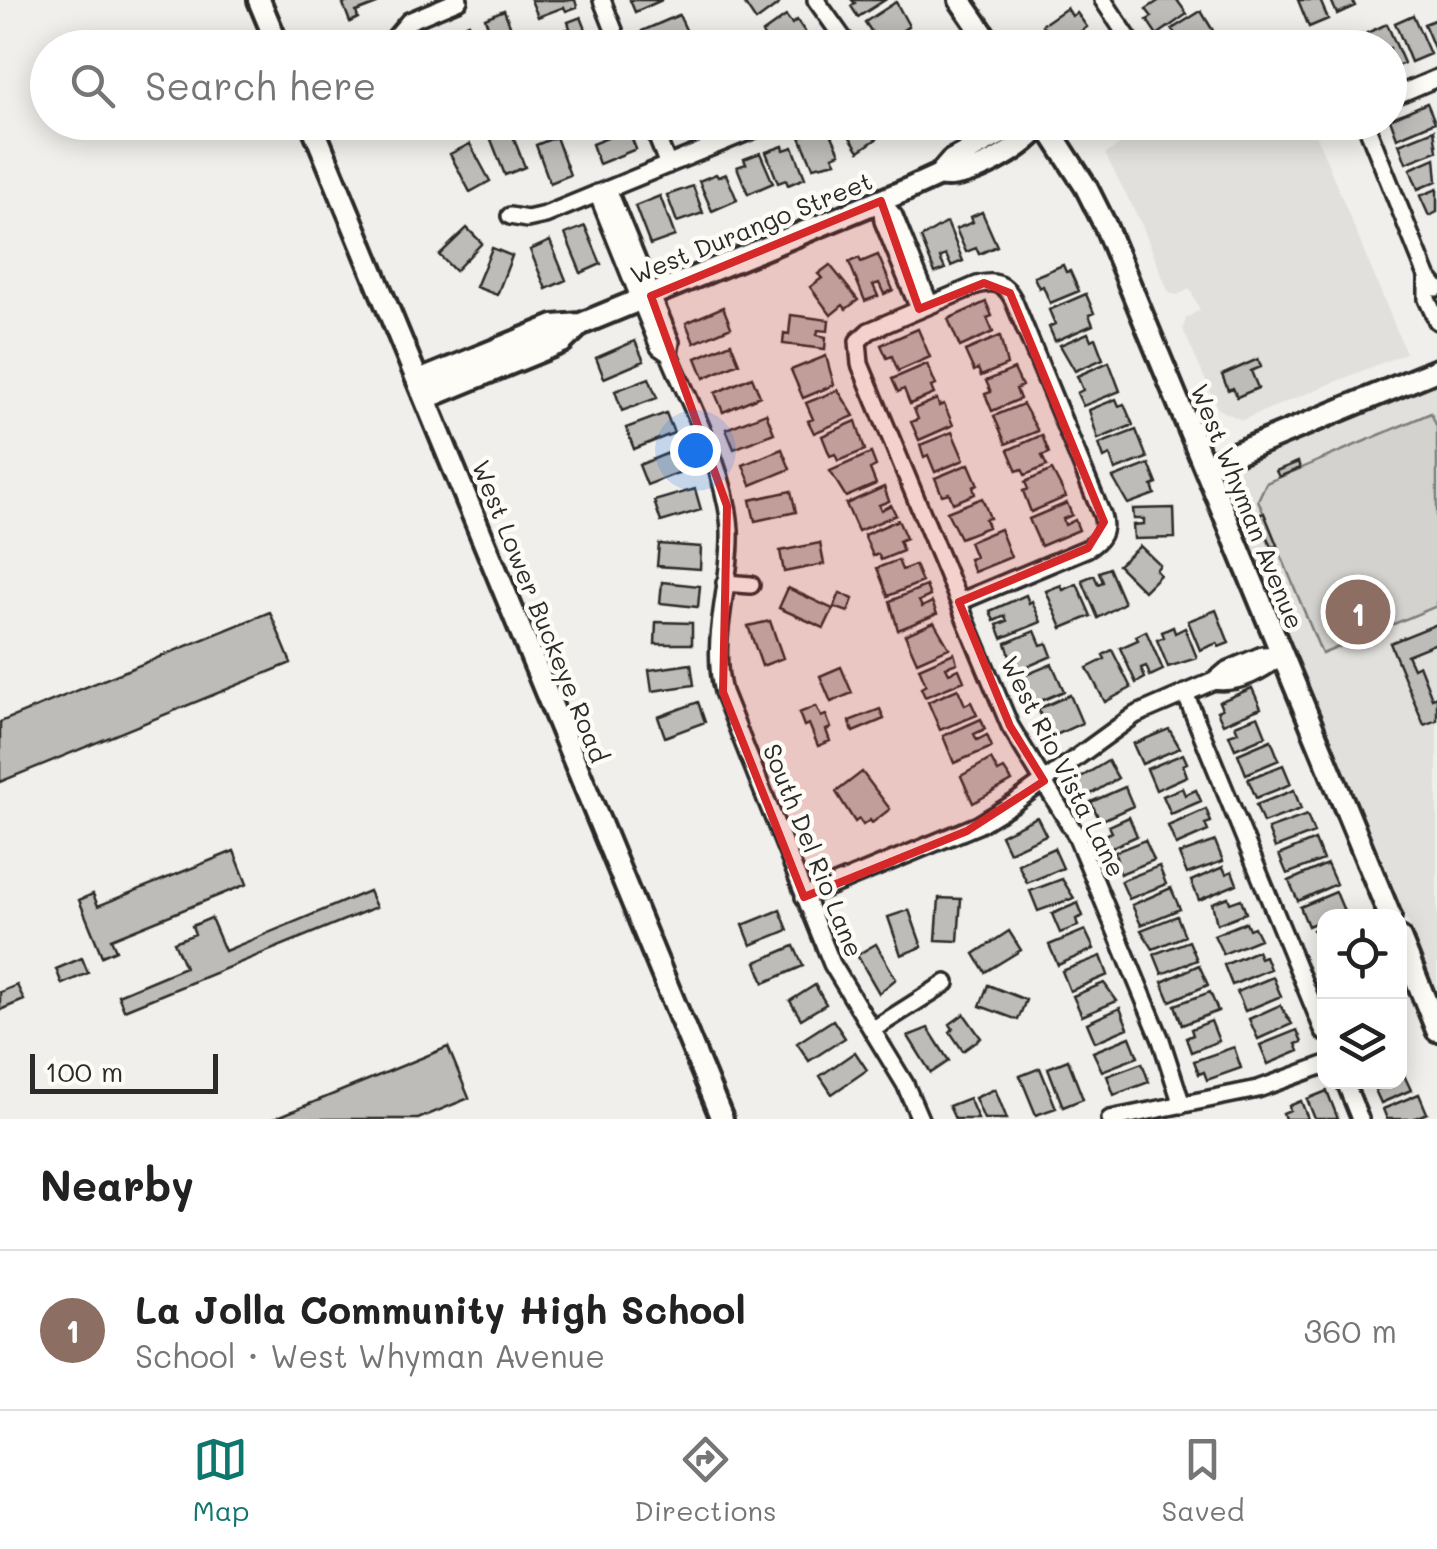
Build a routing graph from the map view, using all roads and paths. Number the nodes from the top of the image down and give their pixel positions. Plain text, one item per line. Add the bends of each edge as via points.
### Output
1 (259, 0) edge
2 (459, 0) edge
3 (602, 0) edge
4 (816, 0) edge
5 (960, 0) edge
6 (1103, 0) edge
7 (272, 30) edge
8 (401, 30) edge
9 (614, 30) edge
10 (837, 30) edge
11 (981, 30) edge
12 (1123, 30) edge
13 (1437, 78) edge
14 (1407, 91) edge
15 (319, 140) edge
16 (658, 140) edge
17 (728, 140) edge
18 (989, 140) edge
19 (1027, 140) edge
20 (1054, 140) edge
21 (1373, 140) edge
22 (668, 165) junction
23 (940, 175) junction
24 (603, 191) junction
25 (881, 201) junction
26 (510, 216) dead end
27 (1432, 282) edge
28 (645, 298) junction
29 (924, 307) junction
30 (1437, 321) edge
31 (1437, 370) edge
32 (423, 389) junction
33 (1204, 466) junction
34 (725, 583) junction
35 (751, 585) dead end
36 (959, 602) junction
37 (1282, 654) junction
38 (1184, 694) junction
39 (1044, 781) junction
40 (804, 897) junction
41 (1387, 909) edge
42 (1407, 955) edge
43 (946, 982) dead end
44 (1317, 1015) edge
45 (872, 1030) junction
46 (1437, 1030) edge
47 (1317, 1067) edge
48 (1348, 1089) edge
49 (1182, 1104) junction
50 (722, 1119) edge
51 (920, 1119) edge
52 (1110, 1119) edge
53 (1360, 1119) edge

1 - 7 street
2 - 8 street
3 - 9 street
4 - 10 street
5 - 11 street
6 - 12 street
13 - 14 street
15 - 32 street, West Lower Buckeye Road
16 - 22 street
17 - 22 street
18 - 23 street, West Durango Street via 952,160
19 - 23 street, West Durango Street via 956,178
20 - 33 street, West Whyman Avenue via 1100,213
21 - 27 street
22 - 24 street
23 - 25 street, West Durango Street
24 - 26 street via 536,218
24 - 28 street, South Del Rio Lane
25 - 28 street, West Durango Street
25 - 29 street via 883,221
27 - 30 street via 1427,299
28 - 32 street, West Durango Street via 580,324 554,326
28 - 34 street, South Del Rio Lane via 671,342 669,354 724,494 730,540
29 - 36 street, West Rio Vista Lane via 868,330 858,340 860,364
29 - 36 street via 998,283 1013,299 1104,522 1102,536 1088,548
31 - 33 street
32 - 50 street, West Lower Buckeye Road
33 - 37 street, West Whyman Avenue
34 - 35 street
34 - 40 street, South Del Rio Lane via 720,680
36 - 39 street, West Rio Vista Lane via 1005,716
37 - 38 street via 1227,670
37 - 41 street, West Whyman Avenue
38 - 39 street via 1124,722
38 - 44 street
39 - 40 street via 967,830
39 - 49 street, West Rio Vista Lane via 1089,865
40 - 45 street, South Del Rio Lane via 832,964
42 - 46 street
43 - 45 street
45 - 51 street, South Del Rio Lane
47 - 49 street via 1258,1089
48 - 53 street
49 - 52 street

